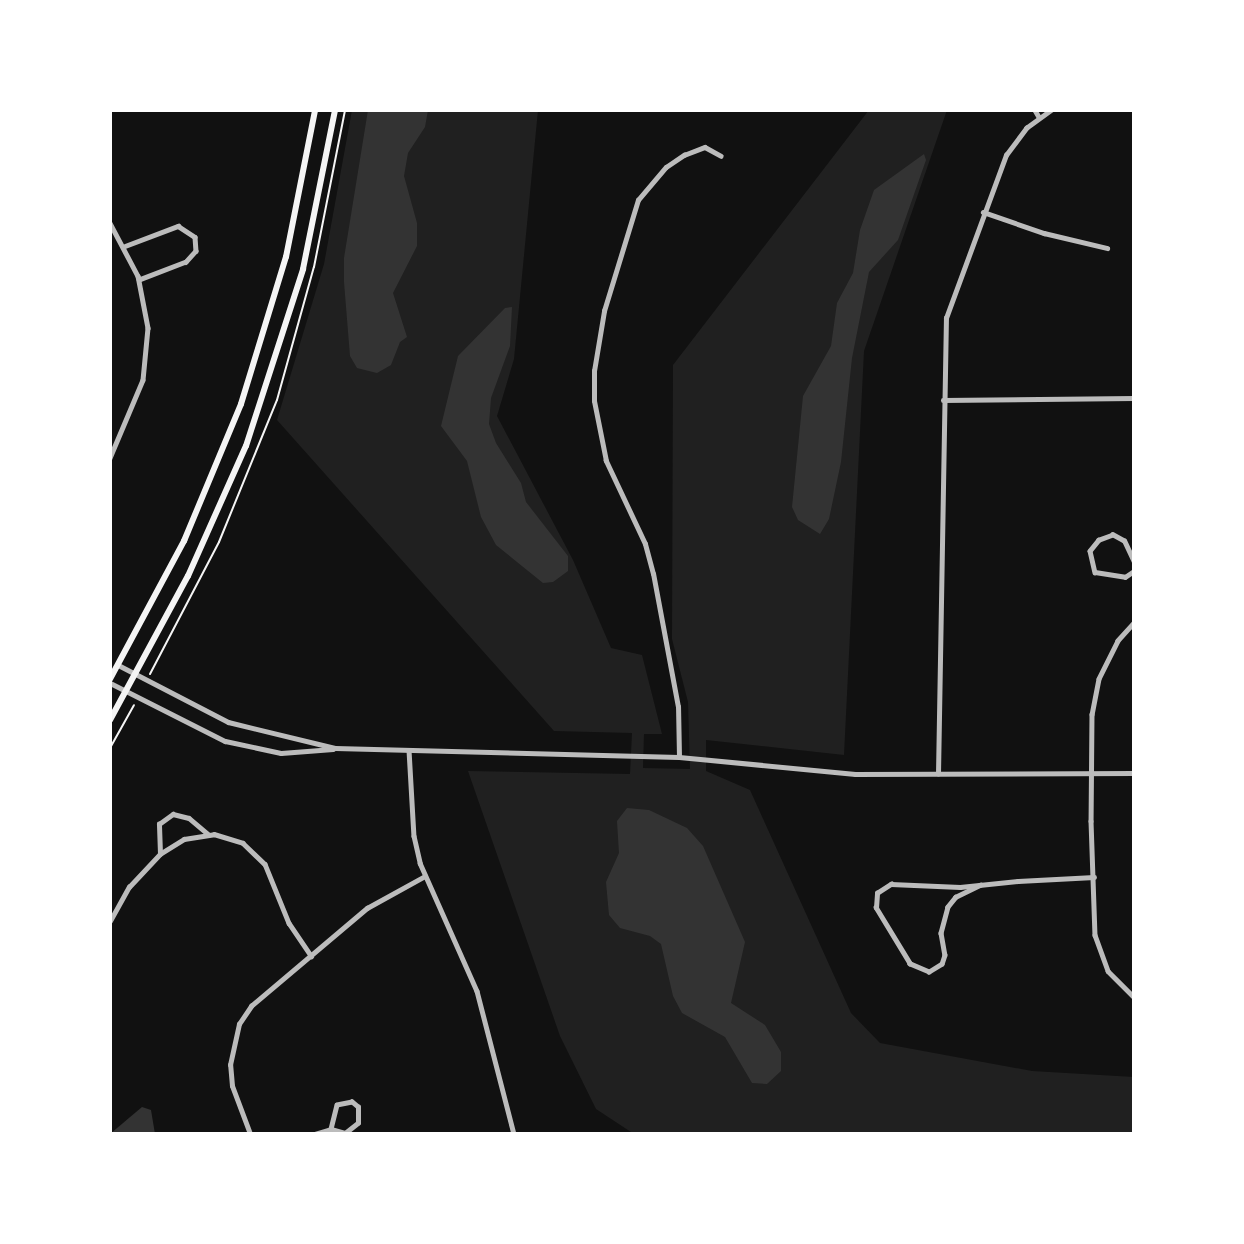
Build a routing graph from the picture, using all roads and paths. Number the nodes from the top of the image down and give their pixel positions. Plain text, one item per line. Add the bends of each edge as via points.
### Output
1 (315, 110) edge
2 (335, 110) edge
3 (1035, 110) edge
4 (1051, 110) edge
5 (1039, 117) junction
6 (721, 156) dead end
7 (983, 212) junction
8 (110, 223) edge
9 (125, 246) junction
10 (1107, 247) dead end
11 (139, 281) junction
12 (1134, 398) edge
13 (943, 400) junction
14 (110, 458) edge
15 (1134, 562) edge
16 (1134, 571) edge
17 (1134, 623) edge
18 (118, 666) junction
19 (135, 675) junction
20 (110, 681) edge
21 (126, 691) junction
22 (134, 704) dead end
23 (110, 720) edge
24 (110, 748) edge
25 (335, 748) junction
26 (409, 750) junction
27 (679, 757) junction
28 (1134, 773) edge
29 (938, 774) junction
30 (1092, 774) junction
31 (209, 834) junction
32 (160, 854) junction
33 (425, 876) junction
34 (1094, 877) junction
35 (981, 885) junction
36 (110, 921) edge
37 (311, 956) junction
38 (1134, 997) edge
39 (331, 1129) junction
40 (250, 1134) edge
41 (315, 1134) edge
42 (514, 1134) edge

1 - 18 main road via 291,235 248,382 195,517
2 - 19 main road via 306,258 261,406 209,531
3 - 5 street
4 - 5 street
5 - 7 street via 1006,155
6 - 27 street via 705,148 684,155 666,167 638,200 604,311 594,371 594,401 606,461 641,534 653,574 678,707
7 - 10 street via 1054,236
7 - 13 street via 946,318
8 - 9 street
9 - 11 street
9 - 11 street via 178,226 195,237 196,251 186,262
11 - 14 street via 148,328 147,354 134,404
12 - 13 street
13 - 29 street
15 - 16 street via 1124,541 1113,535 1099,540 1090,551 1095,572 1125,577
17 - 30 street via 1118,641 1099,679 1092,714
18 - 19 street
18 - 20 main road
19 - 21 main road
19 - 25 street via 244,729
20 - 21 street
21 - 23 main road
21 - 25 street via 204,733 248,748 310,753
22 - 24 path
25 - 26 street
26 - 27 street
26 - 33 street via 414,836
27 - 29 street via 826,772
28 - 30 street
29 - 30 street
30 - 34 street
31 - 32 street via 184,839
31 - 32 street via 189,818 173,814 159,824
31 - 37 street via 243,843 265,864 289,923
32 - 36 street via 129,887
33 - 37 street via 383,896
33 - 42 street via 477,992
34 - 35 street
34 - 38 street via 1093,915 1100,954 1108,971
35 - 35 street via 956,897 948,907 941,933 945,955 942,964 929,972 910,964 876,908 877,893 891,884
37 - 40 street via 266,991 239,1024 231,1076
39 - 39 street via 345,1133 352,1129 358,1123 358,1107 352,1102 337,1105
39 - 41 street

